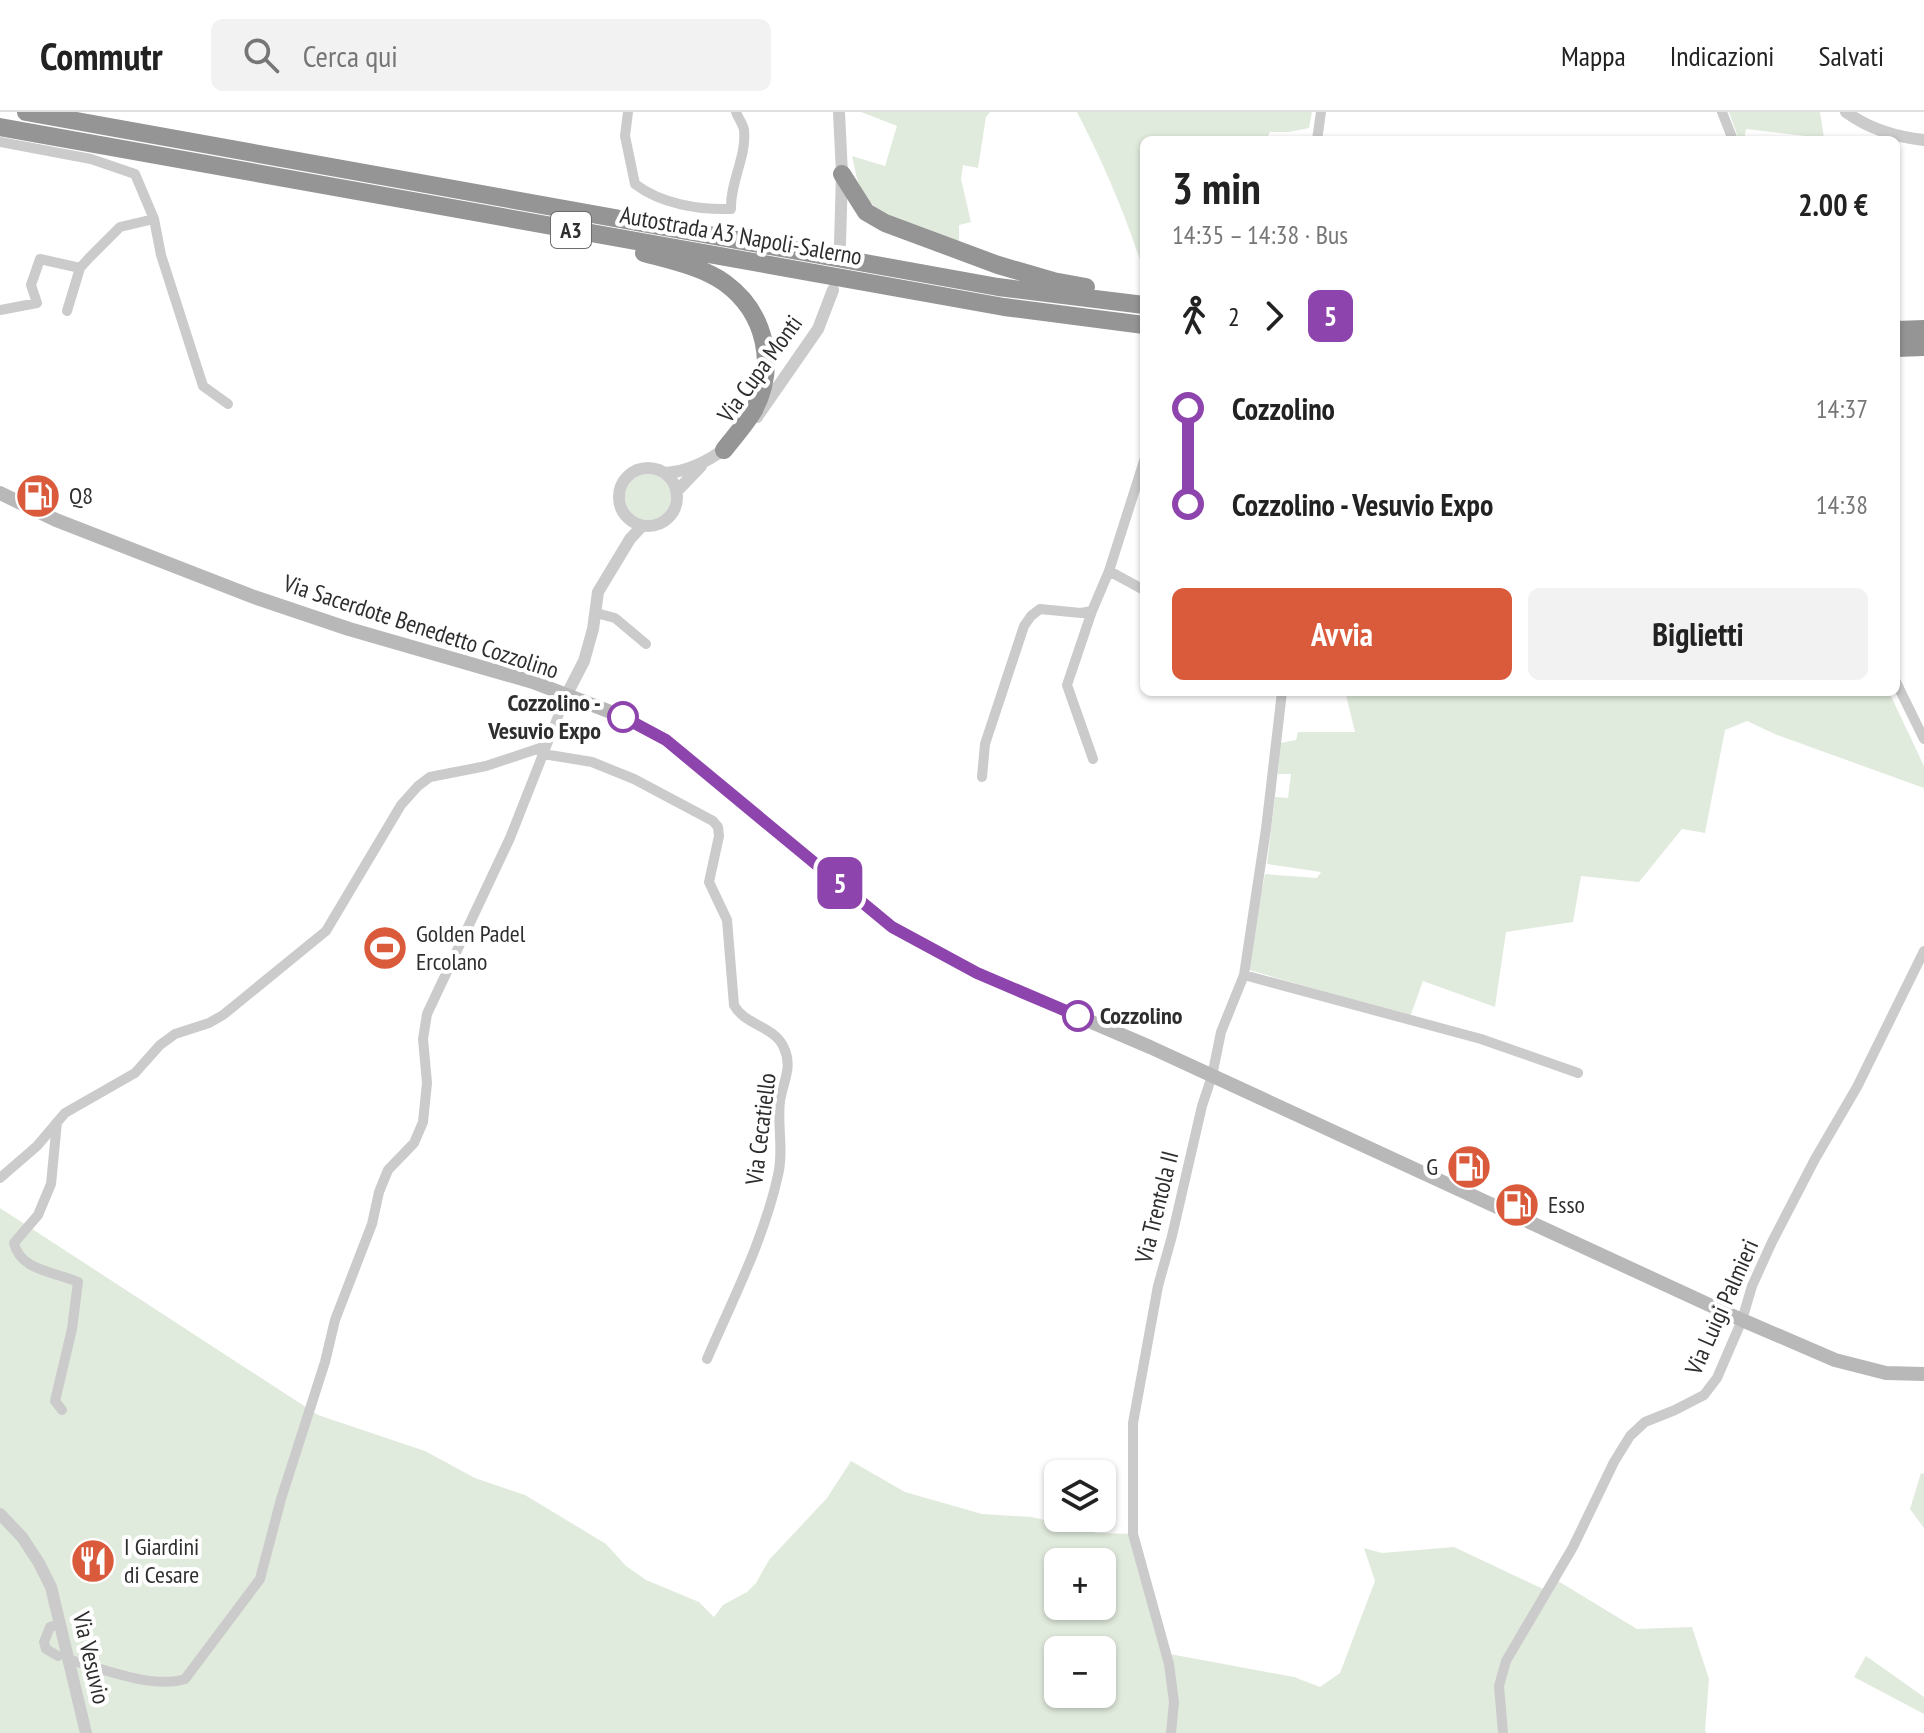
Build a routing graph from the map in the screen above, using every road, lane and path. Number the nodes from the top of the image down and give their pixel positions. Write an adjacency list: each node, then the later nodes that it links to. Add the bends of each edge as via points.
1 (26, 112): 22 (highway, Autostrada A3 Napoli-Salerno / A3, via 998,287)
2 (628, 112): 3 (street, via 625,136 635,184 674,202 719,209 731,209 743,144 744,128)
3 (736, 112)
4 (839, 112): 15 (street)
5 (1321, 112): 9 (street)
6 (1722, 112): 10 (street)
7 (1846, 112): 11 (street)
8 (0, 127): 17 (highway, Autostrada A3 Napoli-Salerno / A3)
9 (1318, 136)
10 (1731, 136)
11 (1896, 136)
12 (1900, 137): 13 (street)
13 (1924, 140)
14 (0, 142): 16 (street, via 91,159 135,174)
15 (842, 174): 18 (street); 21 (highway, via 866,212 885,223 1053,281)
16 (154, 219): 19 (street, via 120,227); 30 (street, via 203,386)
17 (517, 221): 25 (highway, Autostrada A3 Napoli-Salerno / A3, via 1004,307); 31 (highway, via 696,269 725,283 744,301 758,322 767,366 753,413)
18 (840, 244)
19 (80, 268): 23 (street, via 40,259 31,285 37,303); 24 (street)
20 (833, 290): 31 (street, Via Cupa Monti, via 818,329 781,384 744,434)
21 (1140, 295)
22 (1140, 305)
23 (0, 310)
24 (67, 311)
25 (1140, 324)
26 (1924, 329): 27 (highway)
27 (1900, 330)
28 (1924, 347): 29 (highway)
29 (1900, 348)
30 (228, 404)
31 (724, 450): 32 (street, Via Cupa Monti)
32 (706, 461): 33 (street, Via Cupa Monti); 35 (street, Via Cupa Monti)
33 (664, 473): 35 (street); 37 (street, via 644,469 625,479 619,500)
34 (1140, 474): 40 (street)
35 (676, 492): 38 (street, via 672,514 664,522)
36 (0, 493): 46 (main road, Via Sacerdote Benedetto Cozzolino, via 254,597)
37 (628, 518): 38 (street); 39 (street)
38 (642, 526): 39 (street)
39 (630, 539): 43 (street, via 598,592)
40 (1109, 571): 41 (street); 42 (street)
41 (1140, 588)
42 (1092, 611): 50 (street, via 1067,685); 51 (street, via 1040,609 1024,626 985,744)
43 (596, 613): 44 (street, via 615,618); 46 (street, via 584,661)
44 (646, 644)
45 (1900, 690): 48 (street)
46 (566, 696): 49 (street); 55 (main road, Via Sacerdote Benedetto Cozzolino, via 666,740 892,927 977,973)
47 (1282, 696): 53 (street, Via Trentola II)
48 (1924, 739)
49 (545, 750): 56 (street, via 430,777 418,786 401,805 326,931 223,1015 175,1034 135,1073 84,1100); 59 (street, Via Cecatiello, via 634,779 718,827 709,882 727,920 734,1005 773,1034 790,1062 780,1103 780,1171 767,1218); 65 (street, via 427,1014 423,1122 414,1143 388,1170 379,1192 335,1320 260,1579 185,1679 171,1684)
50 (1093, 759)
51 (982, 777)
52 (1924, 951): 58 (street, Via Luigi Palmieri, via 1851,1099 1779,1227)
53 (1244, 975): 54 (street, via 1481,1039); 55 (street, Via Trentola II, via 1221,1032)
54 (1578, 1073)
55 (1212, 1076): 58 (main road, Via Sacerdote Benedetto Cozzolino); 67 (street, Via Trentola II, via 1158,1286 1133,1423 1133,1534 1169,1664)
56 (57, 1122): 57 (street); 61 (street, via 51,1184 38,1215 14,1243 26,1262 78,1282 55,1401)
57 (0, 1178)
58 (1742, 1320): 60 (main road, Via Sacerdote Benedetto Cozzolino, via 1835,1360 1886,1373); 68 (street, Via Luigi Palmieri, via 1711,1387 1637,1427 1619,1452 1573,1547 1506,1661 1499,1686)
59 (707, 1359)
60 (1924, 1374)
61 (62, 1410)
62 (0, 1514): 63 (street, Via Vesuvio, via 39,1563)
63 (60, 1624): 64 (street, via 50,1627 44,1642); 66 (street, Via Vesuvio)
64 (58, 1656)
65 (74, 1661)
66 (86, 1733)
67 (1171, 1733)
68 (1503, 1733)

